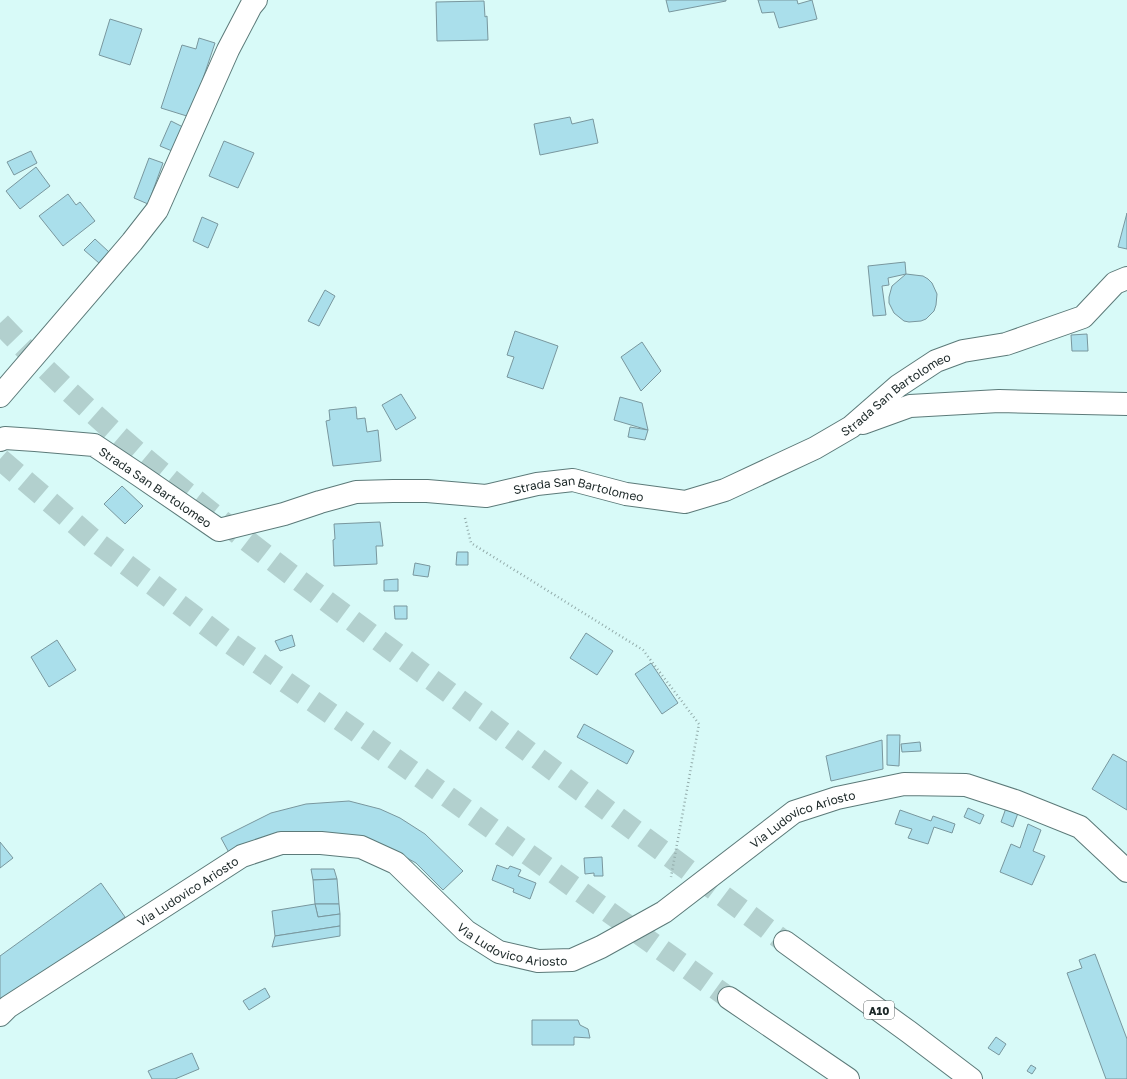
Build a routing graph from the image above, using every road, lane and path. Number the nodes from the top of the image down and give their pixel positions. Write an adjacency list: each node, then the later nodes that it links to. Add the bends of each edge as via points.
1 (256, 0): 3 (main road, via 228,50 157,210)
2 (1127, 278): 5 (main road, Strada San Bartolomeo, via 1115,283 1083,316 1006,344 964,351 936,361 898,386)
3 (0, 396)
4 (1127, 404): 5 (main road, via 999,401 910,406)
5 (851, 427): 7 (main road, Strada San Bartolomeo, via 815,448 725,490 685,502 626,494 573,480 537,484 486,496)
6 (0, 440): 7 (main road, Strada San Bartolomeo, via 5,438 94,445 219,530 356,492)
7 (459, 494): 9 (path, via 471,543 643,650 699,724)
8 (1127, 871): 9 (main road, Via Ludovico Ariosto, via 1080,828 1015,800 966,785 904,784 837,798 794,812)
9 (664, 912): 12 (main road, Via Ludovico Ariosto, via 572,960 538,961 499,952 466,931 396,863 361,847 281,843 242,856 8,1007)
10 (785, 942): 14 (main road, A10)
11 (729, 998): 13 (main road)
12 (0, 1015)
13 (848, 1079)
14 (971, 1079)

